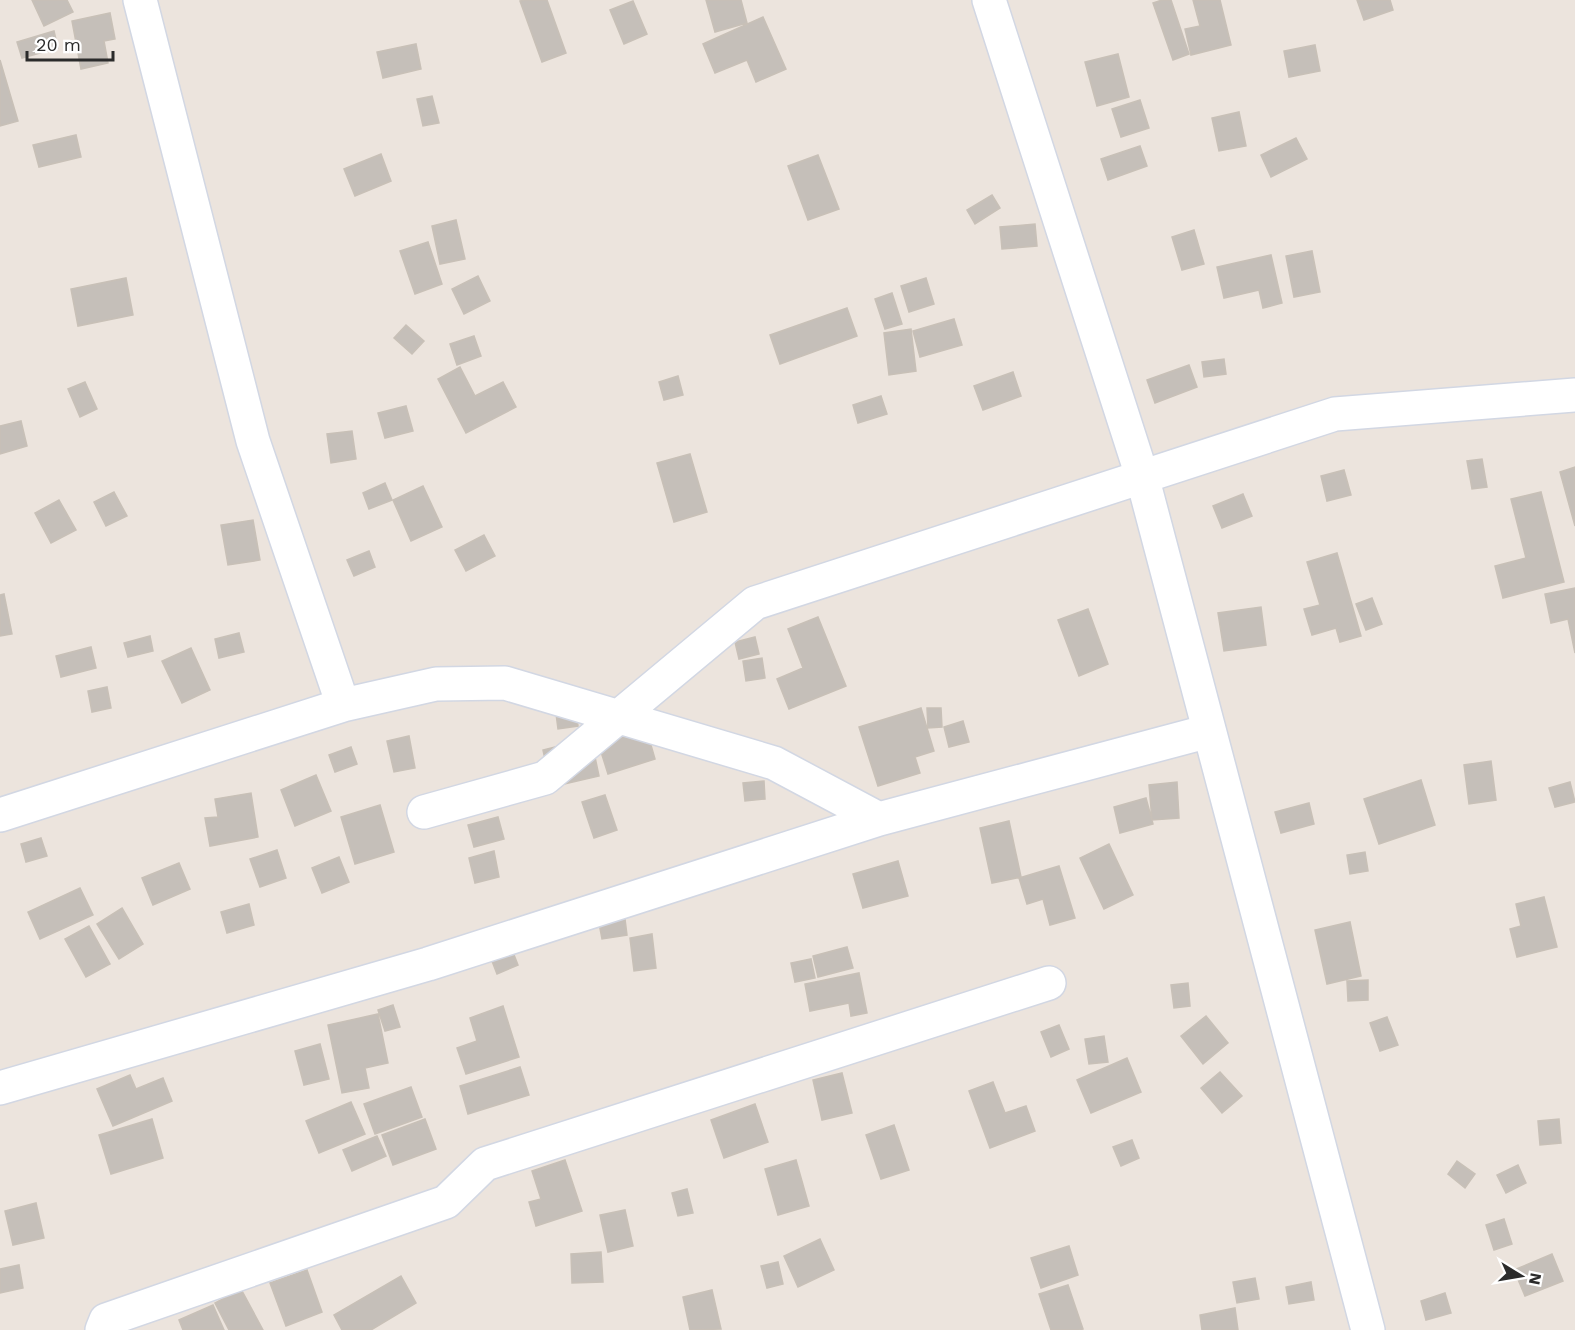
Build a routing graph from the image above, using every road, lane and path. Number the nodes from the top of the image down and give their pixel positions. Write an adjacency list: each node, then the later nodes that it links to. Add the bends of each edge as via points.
1 (140, 0): 5 (street, via 253,441)
2 (989, 0): 4 (street)
3 (1575, 395): 4 (street, via 1335,414)
4 (1142, 476): 6 (street, via 755,603); 7 (street)
5 (343, 705): 6 (street, via 436,684 505,683); 9 (street)
6 (618, 717): 8 (street, via 544,778); 10 (street, via 774,763)
7 (1209, 731): 10 (street); 14 (street)
8 (424, 812)
9 (0, 815)
10 (879, 819): 12 (street, via 428,964)
11 (1049, 983): 13 (street, via 485,1164 446,1202 106,1320)
12 (0, 1088)
13 (102, 1330)
14 (1368, 1330)

